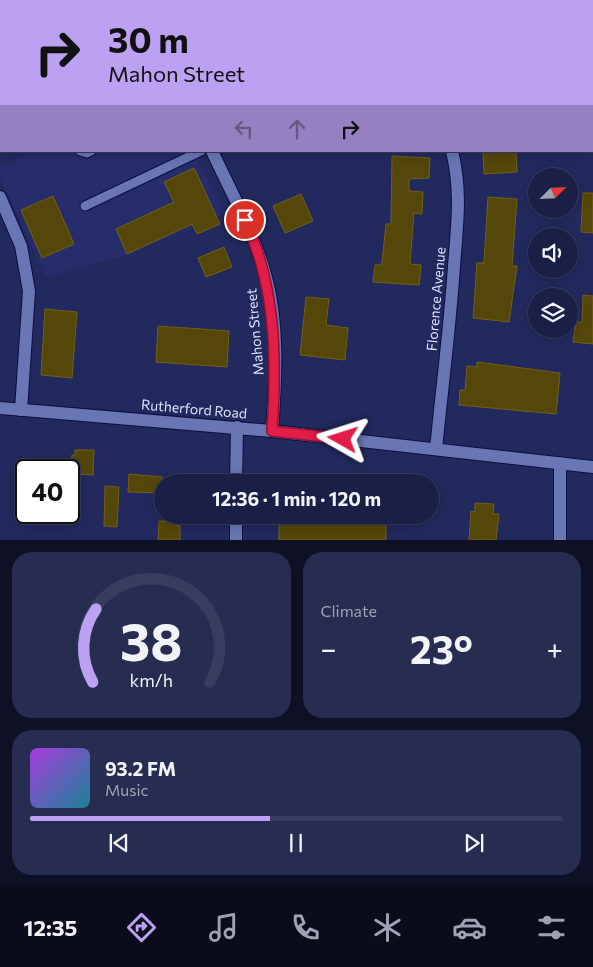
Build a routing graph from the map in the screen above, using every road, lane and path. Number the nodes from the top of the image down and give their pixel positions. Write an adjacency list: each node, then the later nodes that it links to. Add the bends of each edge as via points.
1 (199, 152): 5 (lane)
2 (212, 152): 9 (street, Mahon Street, via 253,237 266,276 272,319 275,391)
3 (452, 152): 10 (street, Florence Avenue, via 458,179 458,204)
4 (0, 197): 7 (street, via 22,246 28,282)
5 (85, 206)
6 (0, 408): 7 (street, Rutherford Road)
7 (21, 410): 8 (street, Rutherford Road)
8 (236, 428): 9 (street, Rutherford Road); 13 (street)
9 (272, 431): 10 (street, Rutherford Road)
10 (436, 449): 11 (street, Rutherford Road)
11 (560, 463): 12 (street, Rutherford Road); 16 (street)
12 (593, 467)
13 (236, 474)
14 (236, 524): 15 (street)
15 (236, 540)
16 (560, 540)

